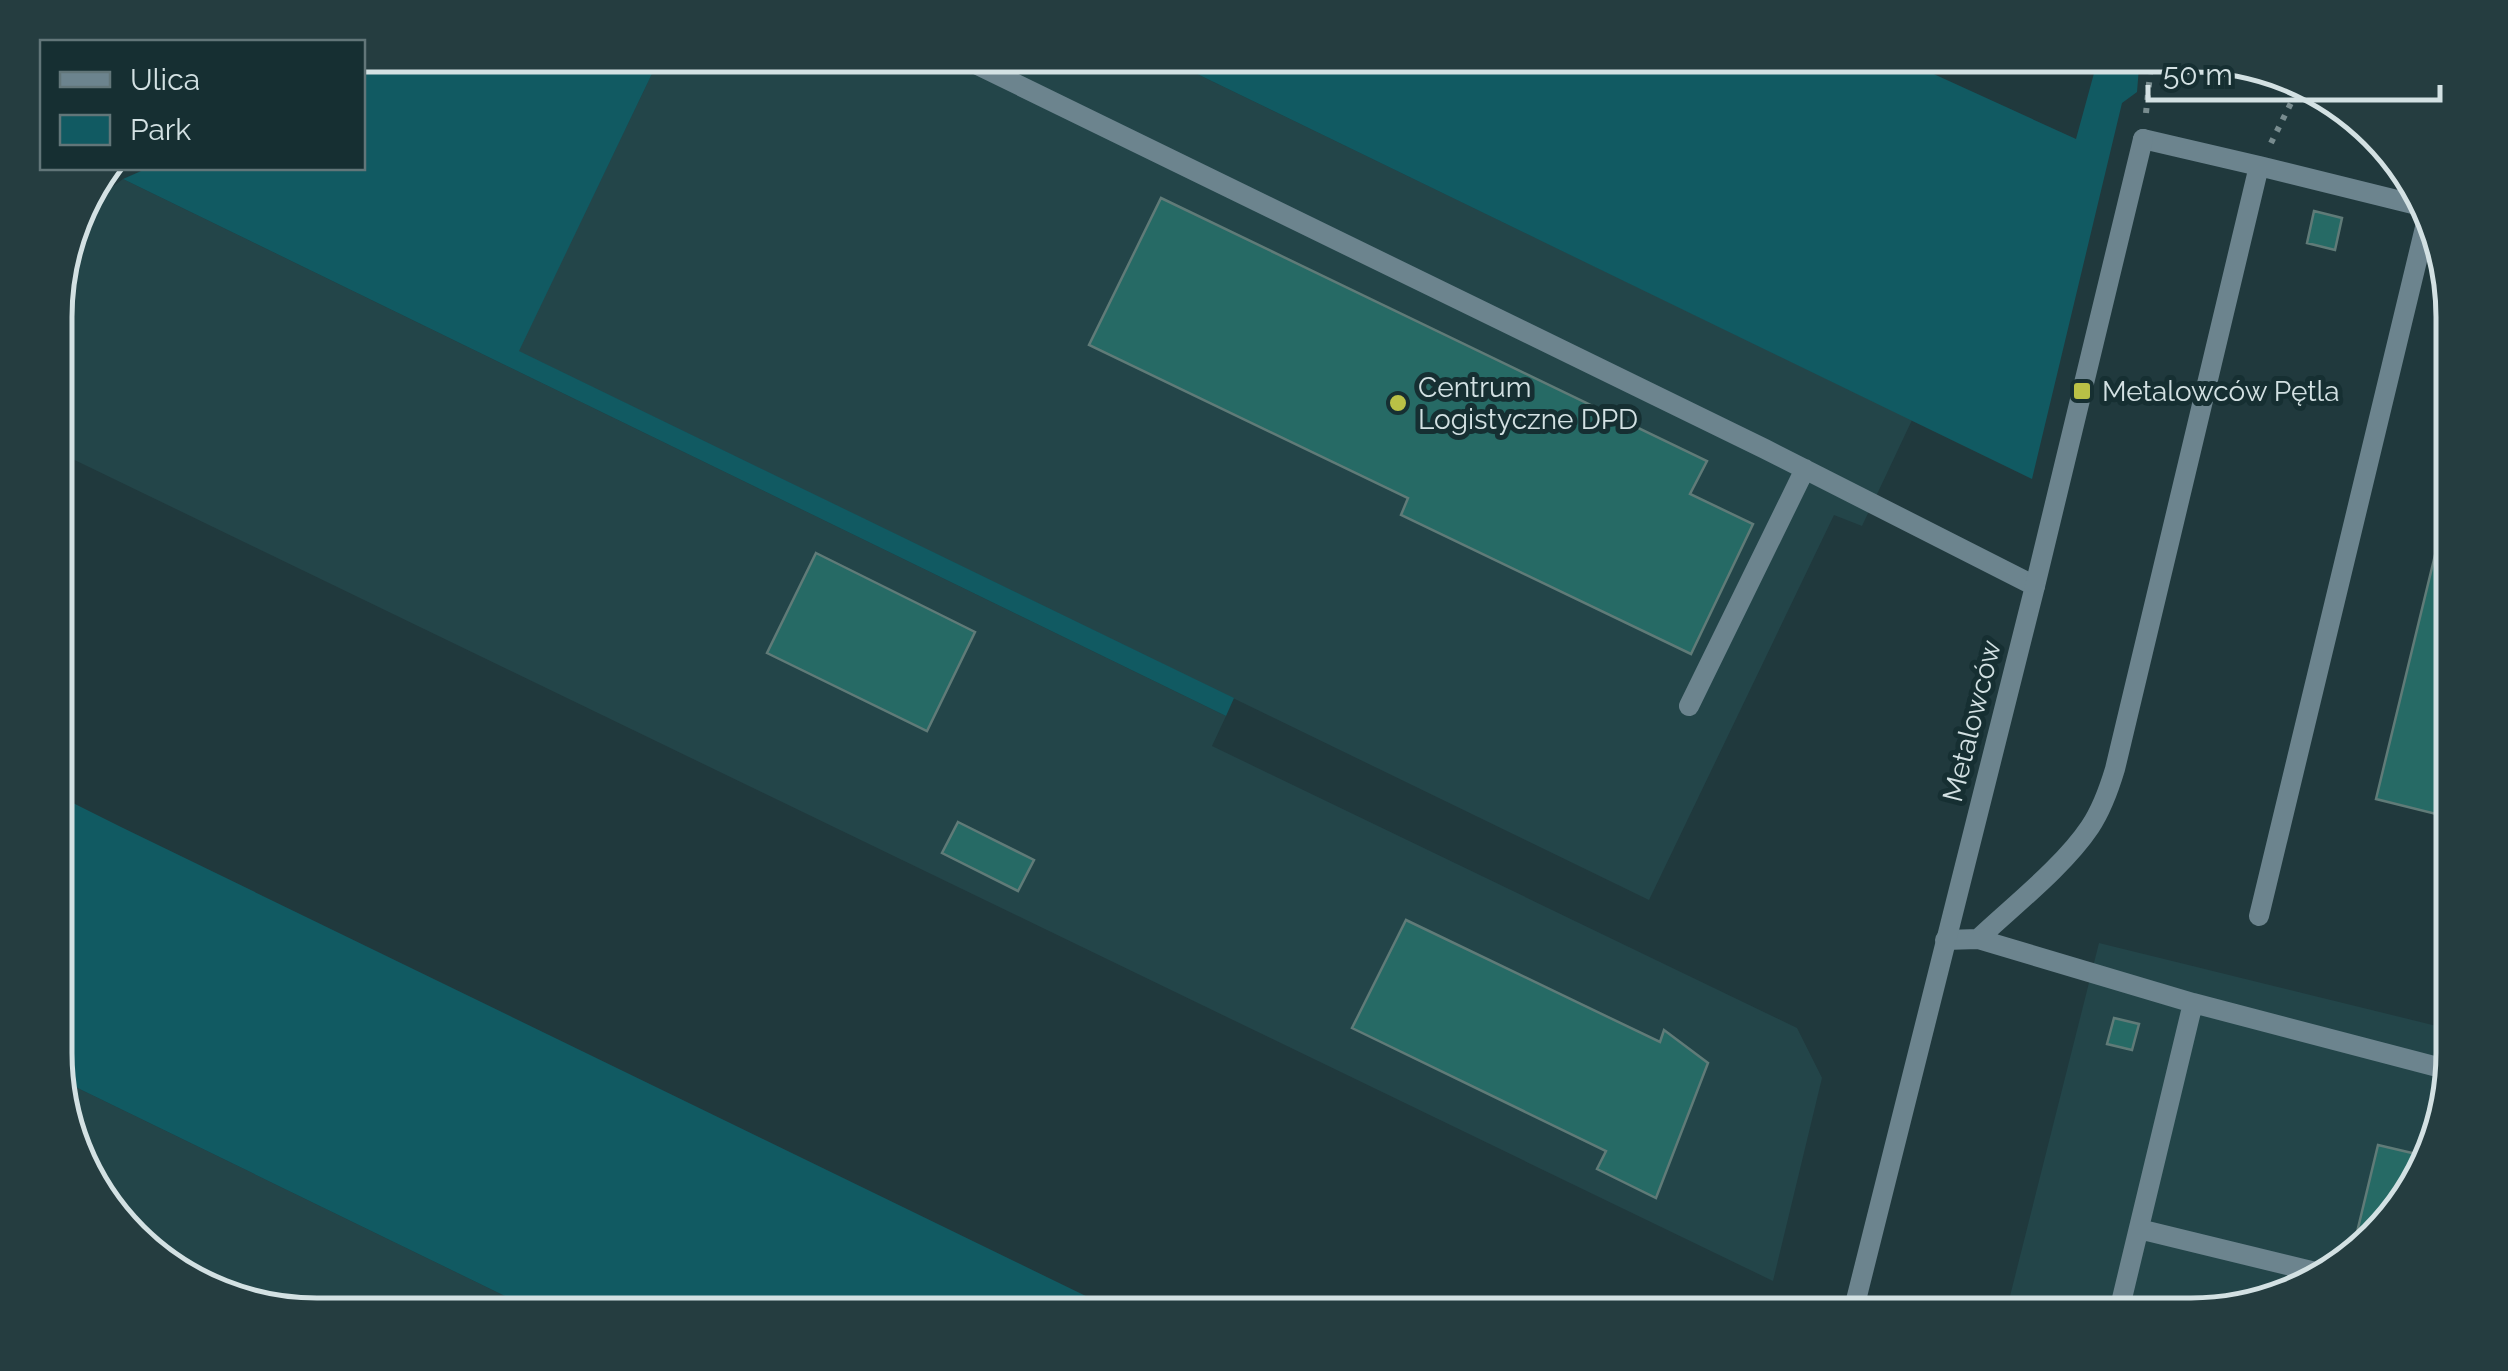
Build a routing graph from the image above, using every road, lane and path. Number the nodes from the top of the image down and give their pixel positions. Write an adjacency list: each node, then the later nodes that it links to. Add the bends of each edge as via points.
1 (994, 73): 8 (street)
2 (2150, 73): 4 (path)
3 (2294, 96): 5 (path)
4 (2143, 139): 5 (street); 9 (street, Metalowców)
5 (2259, 166): 6 (street); 13 (street, via 2105,800 2070,852)
6 (2406, 202)
7 (2422, 238): 11 (street)
8 (1805, 469): 9 (street); 10 (street)
9 (2035, 586): 12 (street, Metalowców)
10 (1689, 706)
11 (2259, 916)
12 (1944, 940): 13 (street); 18 (street, Metalowców)
13 (1978, 940): 14 (street)
14 (2193, 1003): 15 (street); 16 (street)
15 (2435, 1066)
16 (2139, 1229): 17 (street); 19 (street)
17 (2305, 1269)
18 (1856, 1298)
19 (2122, 1298)

